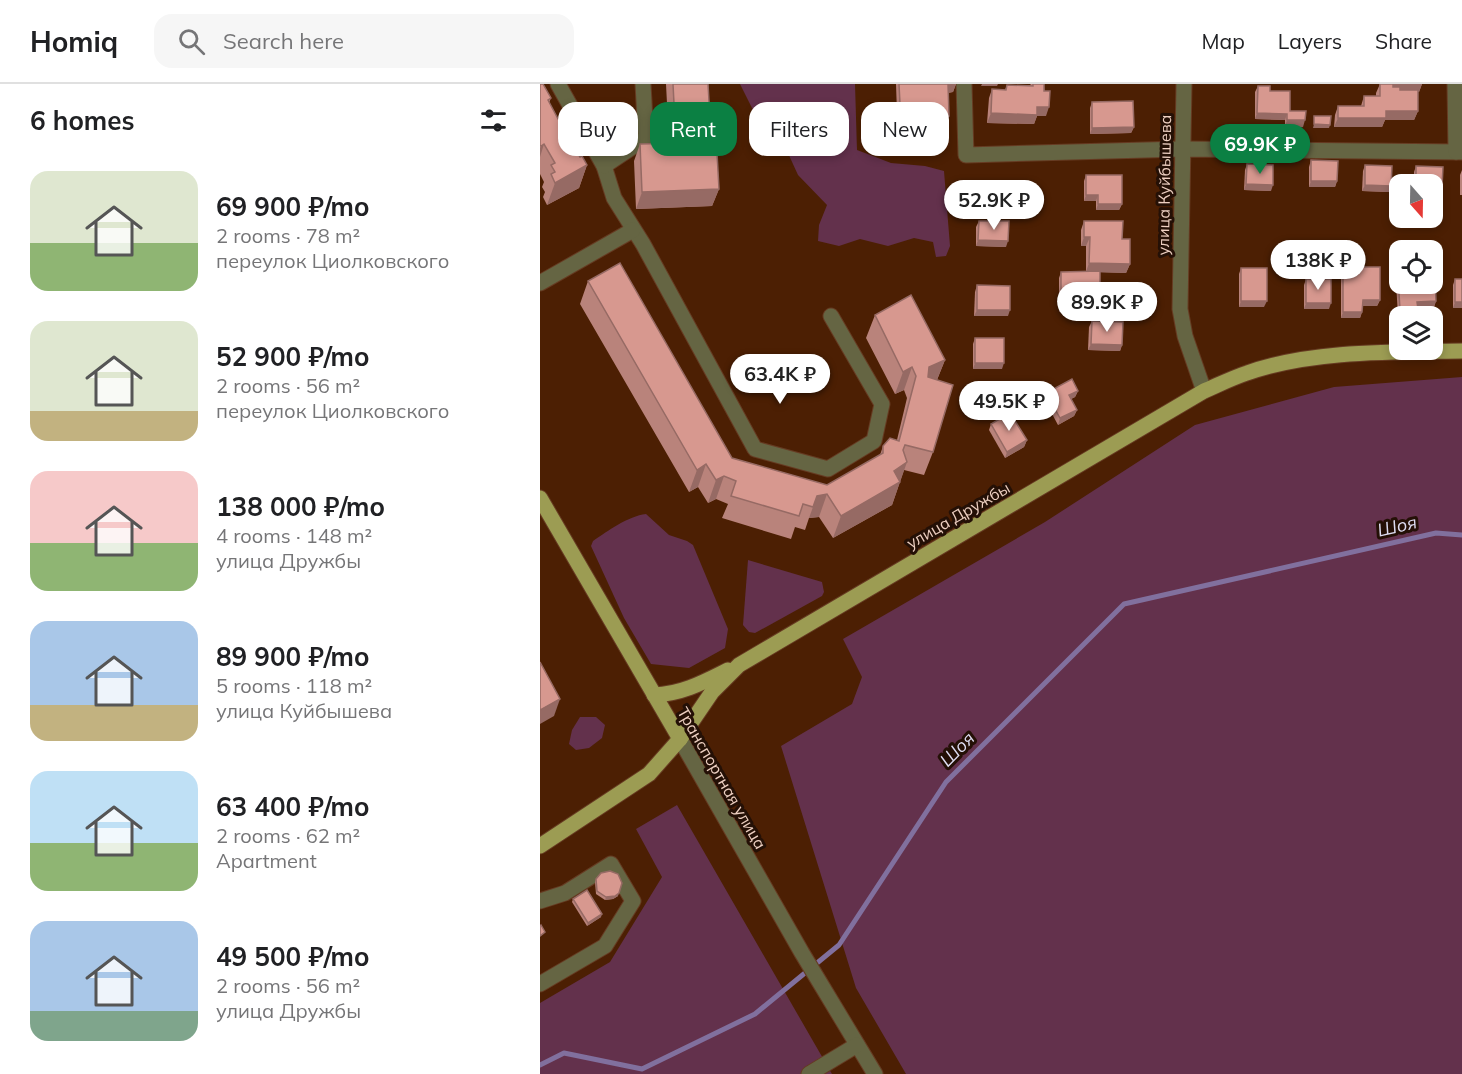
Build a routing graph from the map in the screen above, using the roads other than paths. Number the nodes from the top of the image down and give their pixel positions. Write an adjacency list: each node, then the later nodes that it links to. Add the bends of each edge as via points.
1 (558, 84): 8 (street)
2 (643, 84): 8 (street, via 646,138)
3 (964, 84): 6 (street, via 966,155)
4 (1184, 84): 6 (street, улица Куйбышева)
5 (1455, 84): 7 (street)
6 (1183, 149): 7 (street); 13 (street, улица Куйбышева, via 1180,309)
7 (1459, 152)
8 (604, 166): 9 (street, via 615,198)
9 (633, 230): 10 (street); 11 (street, via 755,449 828,469 874,441 882,404)
10 (540, 283)
11 (831, 316)
12 (1462, 351): 13 (main road, улица Дружбы, via 1365,353 1300,360 1246,373)
13 (1204, 391): 15 (main road, улица Дружбы)
14 (540, 498): 16 (main road, Транспортная улица)
15 (739, 665): 16 (main road, via 693,688); 17 (main road, улица Дружбы, via 712,692)
16 (654, 695): 17 (main road, Транспортная улица)
17 (680, 740): 18 (main road, улица Дружбы, via 649,774); 21 (street, Транспортная улица)
18 (540, 846)
19 (540, 901): 20 (street, via 565,893 612,864 633,901 604,946)
20 (540, 984)
21 (857, 1045): 22 (street); 23 (street, Транспортная улица)
22 (810, 1074)
23 (875, 1074)

